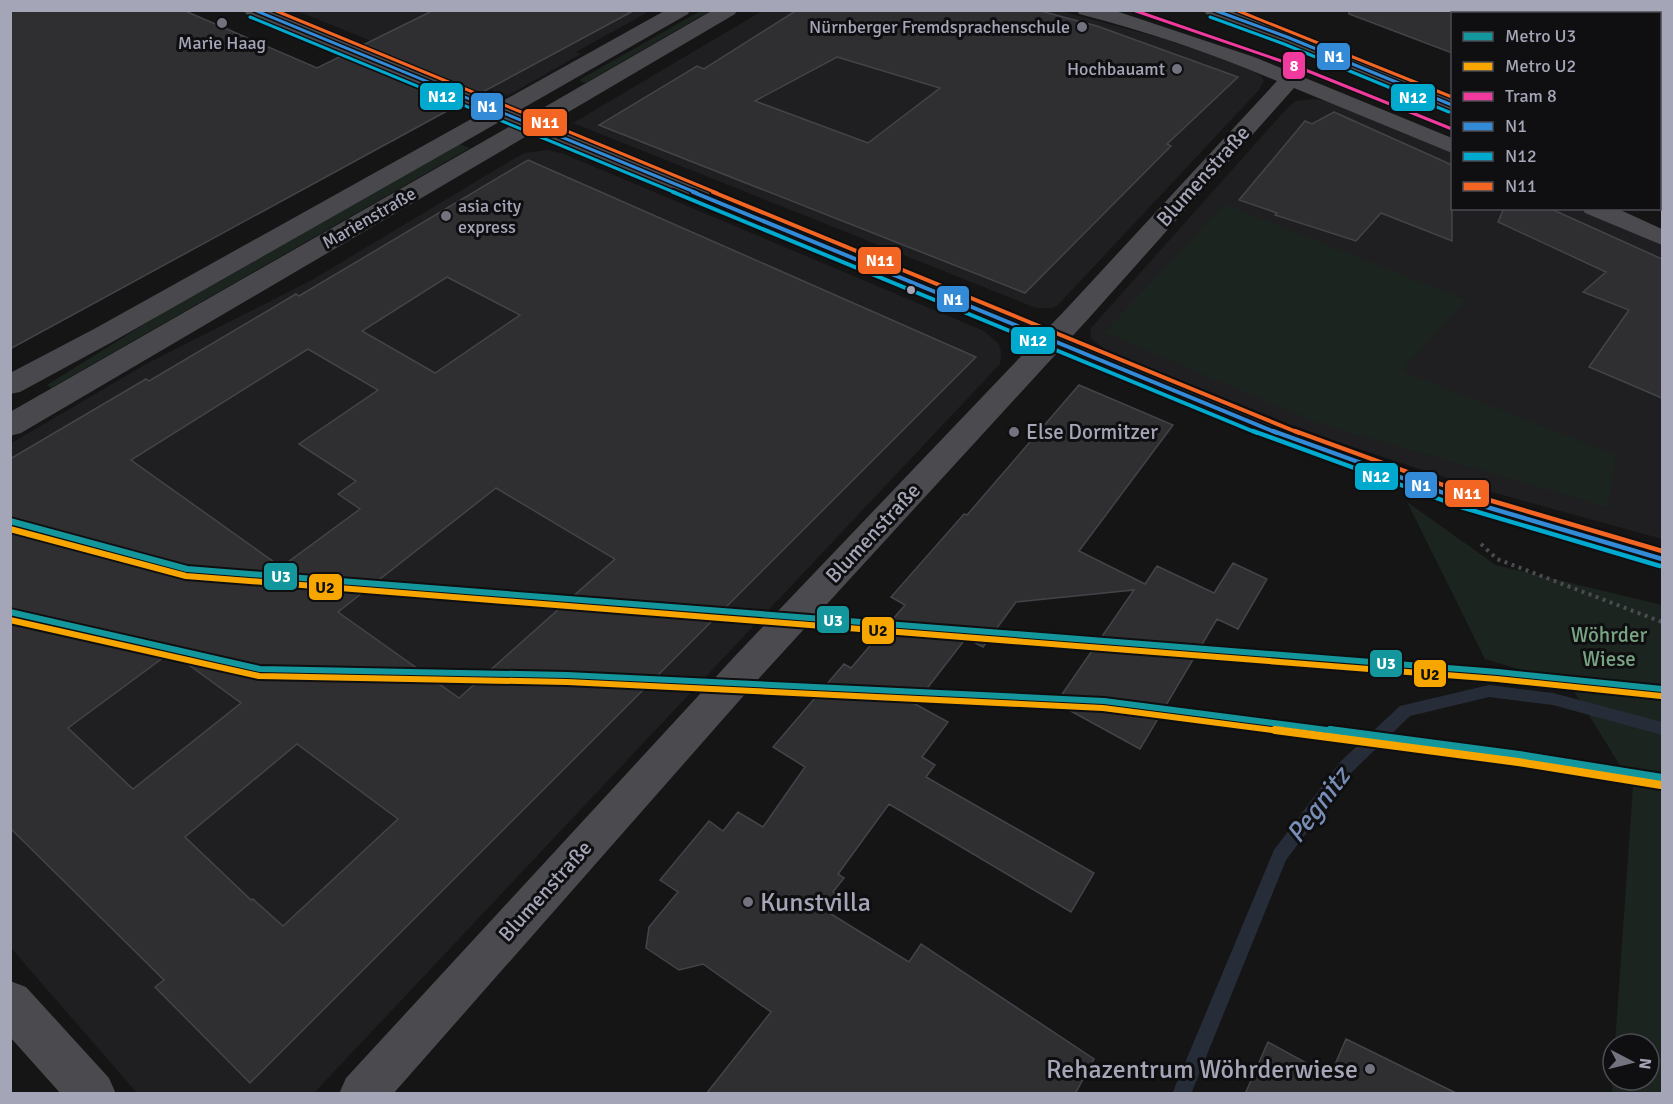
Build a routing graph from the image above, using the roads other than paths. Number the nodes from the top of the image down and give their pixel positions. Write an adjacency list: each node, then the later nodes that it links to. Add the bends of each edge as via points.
1 (254, 10): 8 (main road)
2 (681, 10): 8 (main road, Marienstraße)
3 (729, 10): 9 (main road, Marienstraße)
4 (1086, 10): 6 (street, via 1247,61)
5 (1213, 10): 7 (main road)
6 (1289, 81): 10 (street); 13 (street, Blumenstraße)
7 (1451, 105)
8 (499, 112): 9 (main road); 14 (main road, Marienstraße)
9 (532, 125): 13 (main road); 15 (main road, Marienstraße)
10 (1451, 146)
11 (1599, 210): 12 (street)
12 (1662, 238)
13 (1053, 341): 16 (main road, via 1382,472 1510,515); 19 (street, Blumenstraße, via 748,666)
14 (10, 385)
15 (10, 426)
16 (1662, 559)
17 (10, 1004): 18 (street)
18 (93, 1094)
19 (362, 1094)

